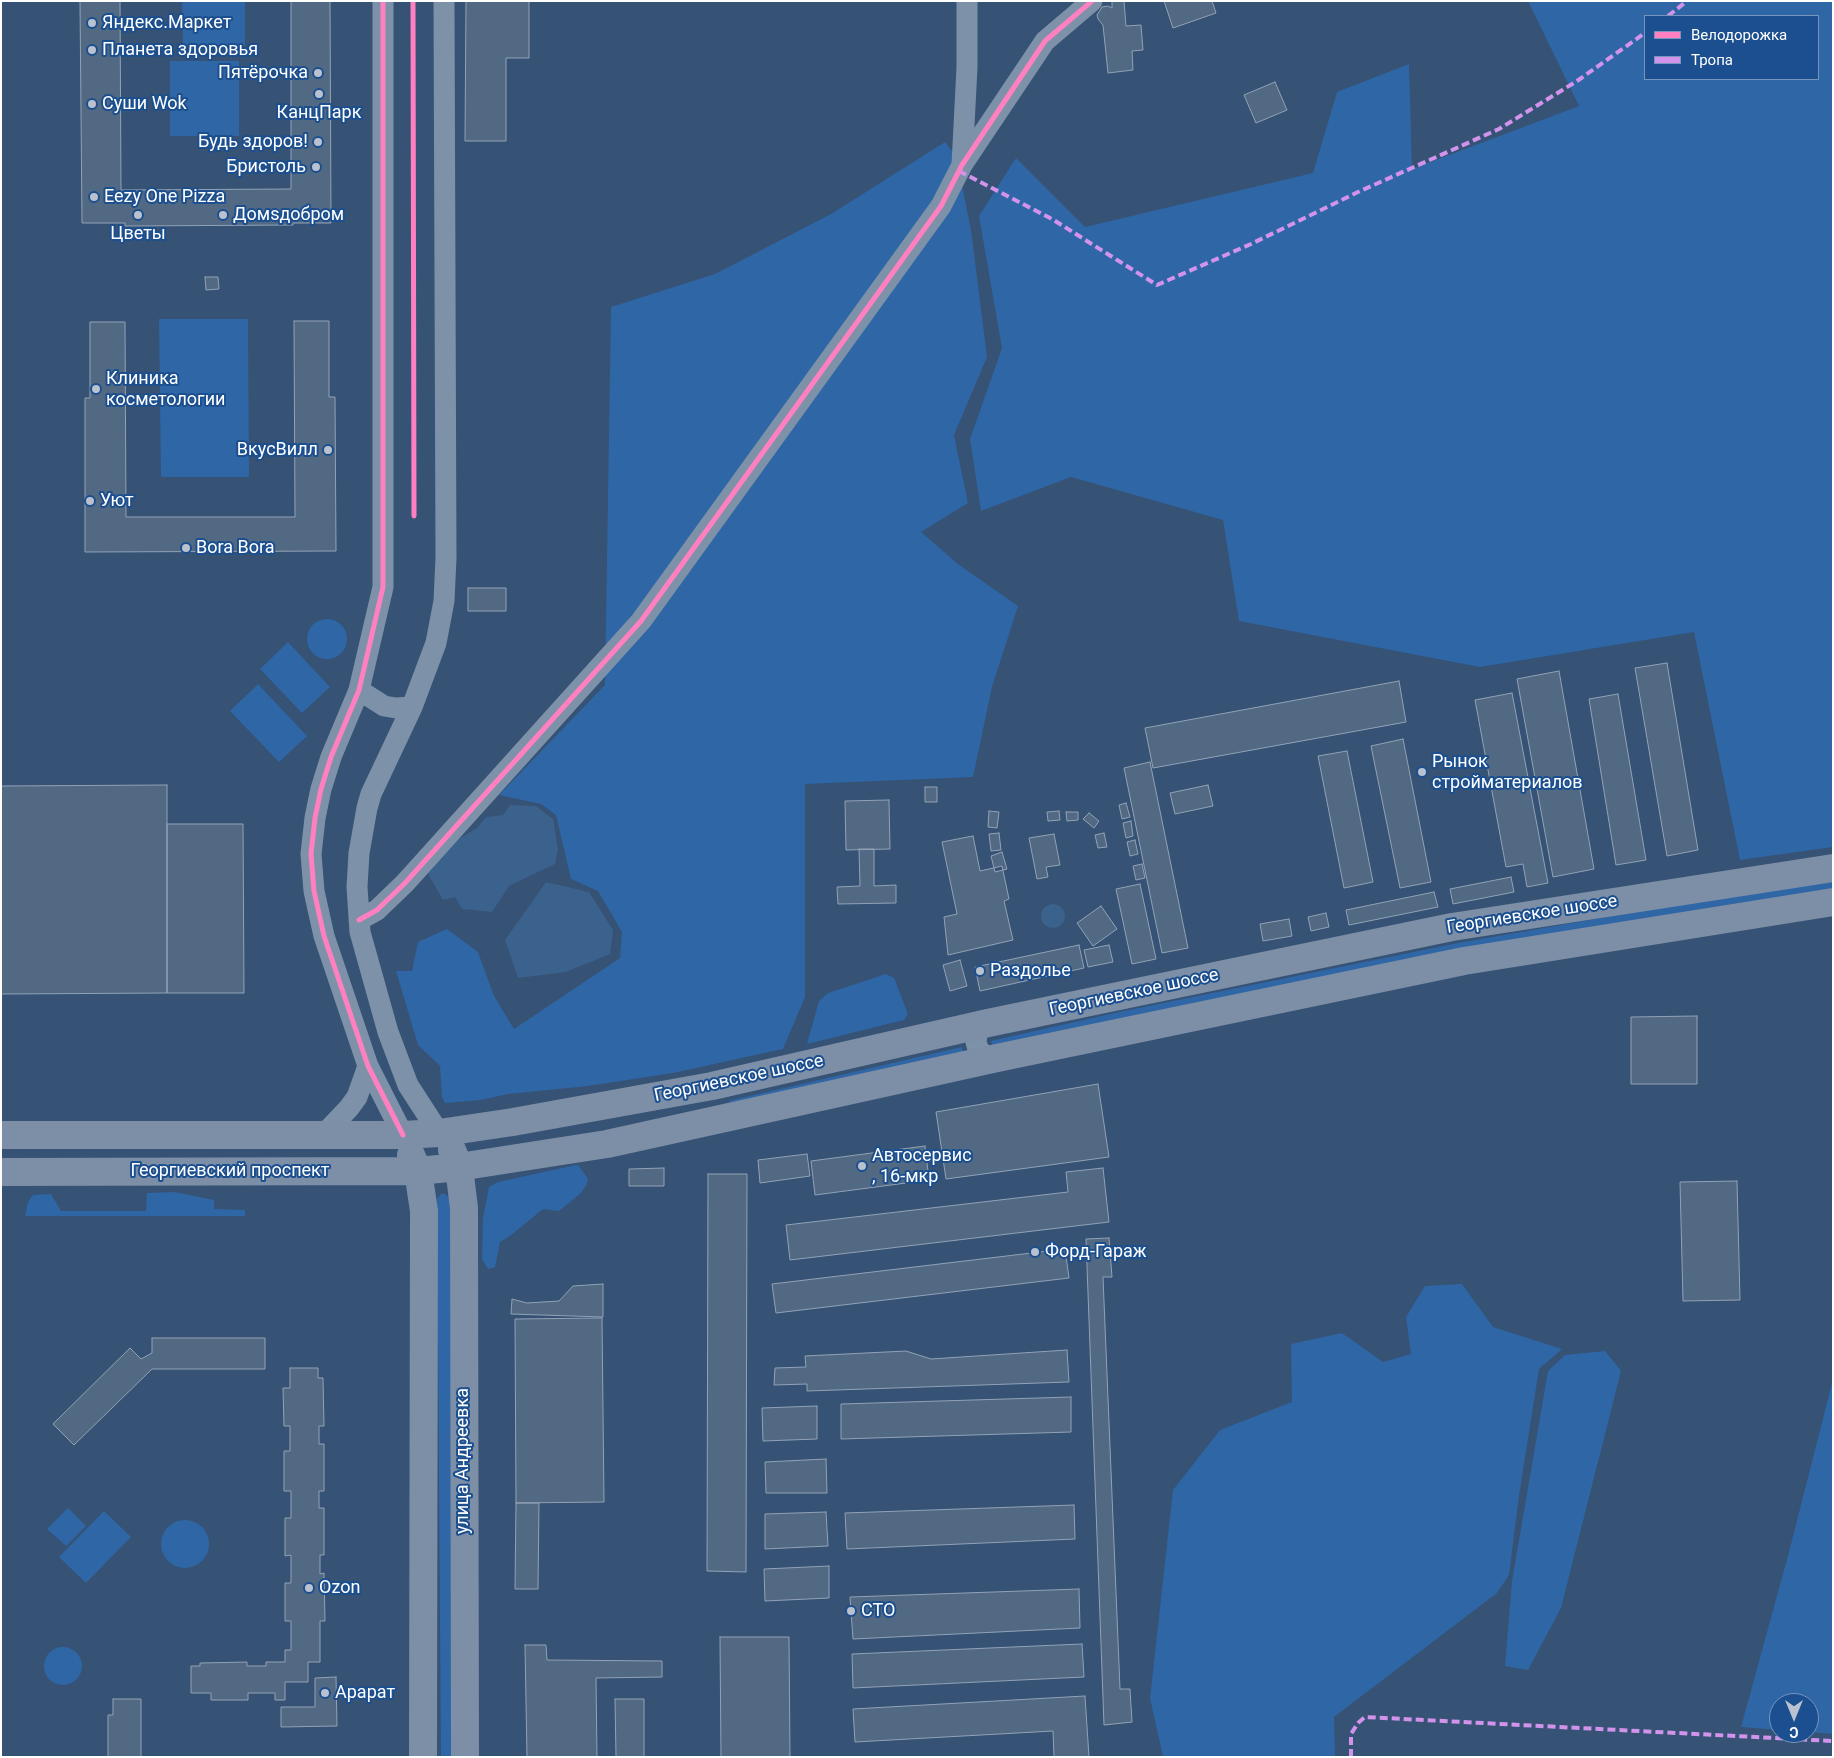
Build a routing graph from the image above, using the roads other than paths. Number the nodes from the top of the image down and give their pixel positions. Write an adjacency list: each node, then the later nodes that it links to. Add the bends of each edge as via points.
1 (383, 1): 6 (street, via 383,587)
2 (444, 1): 7 (street, via 446,558 444,600 436,643)
3 (966, 1): 5 (street)
4 (1092, 1): 5 (street, via 1044,41)
5 (962, 165): 10 (street, via 941,206 641,621 405,883 376,910)
6 (359, 690): 7 (street, via 384,706); 13 (street, via 321,789 311,854 319,919)
7 (412, 707): 10 (street, via 367,808 359,853)
8 (1833, 868): 11 (main road, Георгиевское шоссе, via 1452,927)
9 (1833, 902): 12 (main road, Георгиевское шоссе, via 1464,961)
10 (359, 920): 14 (street, via 388,1032 408,1085)
11 (988, 1023): 12 (street, via 980,1029 976,1042 983,1054); 14 (main road, Георгиевское шоссе, via 712,1086)
12 (997, 1058): 18 (main road, Георгиевское шоссе, via 607,1144)
13 (368, 1066): 16 (street); 17 (street, via 349,1108)
14 (439, 1133): 16 (main road, Георгиевский проспект); 18 (main road)
15 (1, 1135): 17 (main road, Георгиевский проспект)
16 (402, 1135): 17 (main road, Георгиевский проспект); 19 (main road)
17 (320, 1136)
18 (459, 1166): 19 (main road, Георгиевский проспект); 22 (main road, улица Андреевка, via 464,1208)
19 (418, 1171): 20 (main road, Георгиевский проспект); 21 (main road, via 424,1210)
20 (1, 1172)
21 (423, 1757)
22 (464, 1757)

